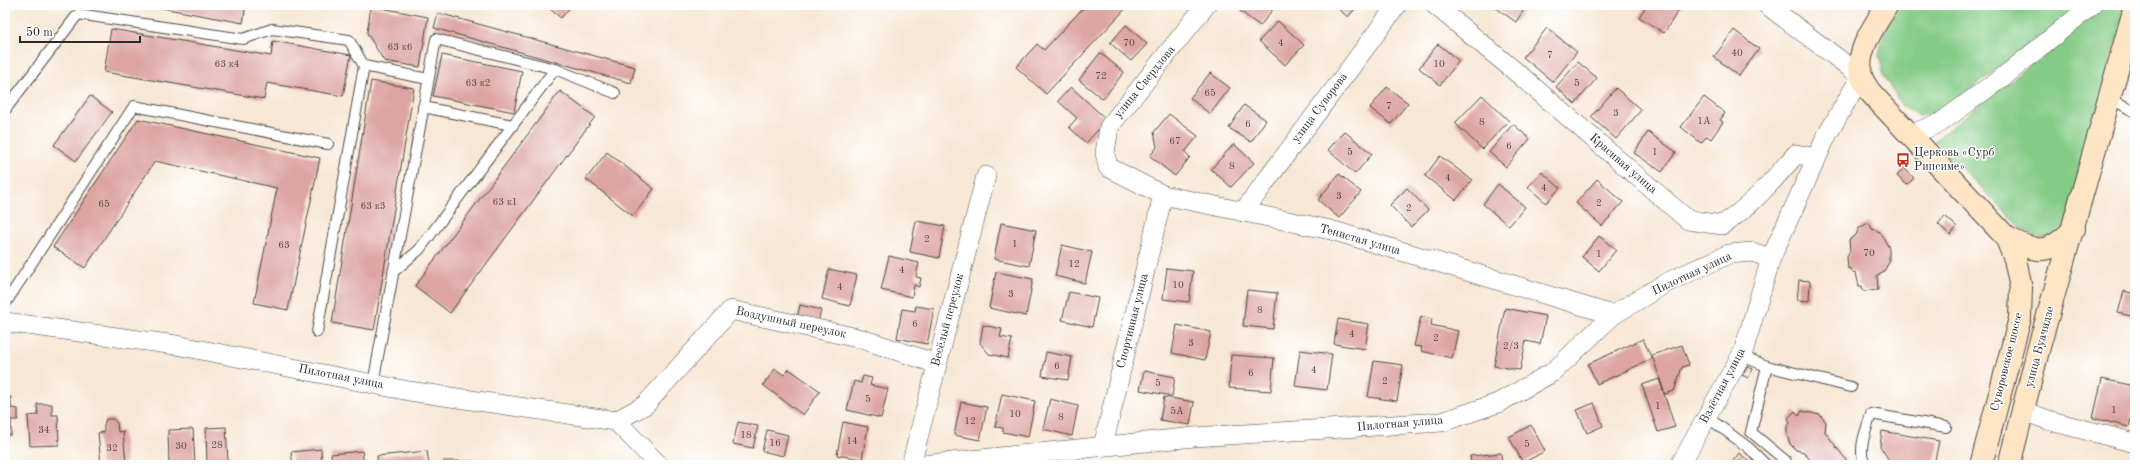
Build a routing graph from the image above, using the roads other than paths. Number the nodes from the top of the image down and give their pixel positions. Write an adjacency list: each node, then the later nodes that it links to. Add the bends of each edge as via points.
1 (1206, 5): 21 (street, улица Свердлова, via 1109,127 1105,153)
2 (1397, 5): 24 (street, улица Суворова)
3 (1435, 5): 20 (street, Красивая улица, via 1688,220 1722,225 1740,214 1756,199 1796,154)
4 (1767, 5): 10 (street)
5 (1887, 5): 10 (main road, via 1867,39 1861,58)
6 (2092, 5): 18 (street, via 2008,73 1940,123)
7 (2135, 7): 13 (main road, улица Буачидзе)
8 (364, 66): 11 (lane); 15 (lane, via 349,40 272,29 244,39 78,14); 32 (lane)
9 (555, 69): 11 (lane, via 436,39); 12 (lane); 17 (lane)
10 (1861, 76): 18 (main road, улица Буачидзе, via 1870,92); 20 (street, via 1827,135)
11 (428, 79): 14 (lane)
12 (615, 94)
13 (2110, 98): 16 (lane); 25 (main road, улица Буачидзе)
14 (423, 107): 17 (lane); 28 (lane)
15 (5, 110)
16 (2135, 112)
17 (512, 125): 28 (lane, via 419,250)
18 (1911, 134): 26 (main road, улица Буачидзе)
19 (328, 144): 29 (lane, via 134,106)
20 (1817, 158): 27 (street)
21 (1108, 167): 23 (street, Тенистая улица)
22 (986, 176): 34 (street, Весёлый переулок)
23 (1163, 195): 24 (street, Тенистая улица); 43 (street, Спортивная улица)
24 (1243, 212): 30 (street, Тенистая улица, via 1331,230)
25 (2074, 229): 26 (main road, улица Буачидзе, via 2060,243 2044,249 2028,248); 38 (main road, улица Буачидзе)
26 (2006, 237): 51 (main road, Суворовское шоссе, via 2015,259 2021,288 2020,318)
27 (1771, 258): 30 (street, Пилотная улица, via 1752,252 1729,254 1666,283); 33 (street, Взлётная улица)
28 (393, 272): 36 (lane)
29 (5, 304)
30 (1613, 315): 43 (street, Пилотная улица, via 1553,372 1498,403 1442,422 1194,437)
31 (5, 322): 36 (street, Пилотная улица, via 176,345)
32 (317, 332)
33 (1741, 356): 35 (lane); 39 (street, Взлётная улица)
34 (937, 364): 40 (street, Воздушный переулок, via 862,339 731,310 644,405); 46 (street, Весёлый переулок)
35 (1767, 366): 37 (lane); 44 (lane, via 1751,432)
36 (373, 384): 40 (street, Пилотная улица)
37 (1851, 387)
38 (2023, 411): 42 (street); 52 (main road, улица Буачидзе)
39 (1707, 417): 48 (street, Взлётная улица); 49 (lane, via 1749,448)
40 (616, 421): 45 (street)
41 (1946, 428): 50 (lane, via 1871,414 1861,452)
42 (2135, 443)
43 (1102, 446): 47 (street, Пилотная улица)
44 (1786, 461)
45 (659, 465)
46 (911, 465)
47 (922, 465)
48 (1680, 465)
49 (1766, 465)
50 (1866, 465)
51 (1981, 465)
52 (2009, 465)

